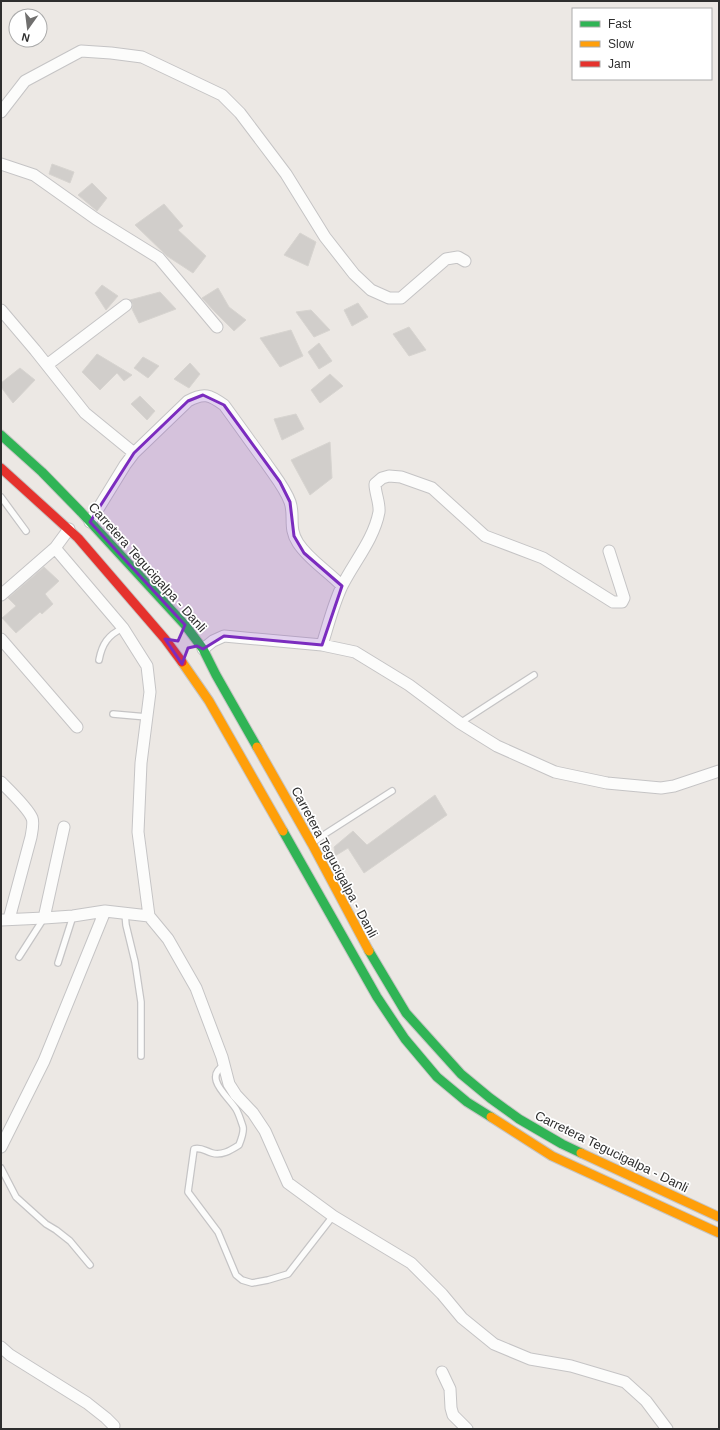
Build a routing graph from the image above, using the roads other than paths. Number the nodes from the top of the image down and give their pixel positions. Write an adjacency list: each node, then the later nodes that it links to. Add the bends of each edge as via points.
1 (1, 112): 3 (street, via 25,81 81,51 142,57 222,96 240,113 286,174 325,237 354,274 371,290 388,298 401,298 446,259 458,257)
2 (1, 164): 6 (street, via 34,175 96,219 159,258)
3 (465, 261)
4 (126, 305): 7 (street)
5 (1, 310): 7 (street)
6 (217, 327)
7 (47, 365): 10 (street, via 85,413)
8 (2, 435): 9 (highway); 11 (highway, Carretera Tegucigalpa - Danli)
9 (1, 446)
10 (134, 453): 14 (street); 19 (street, via 188,401 198,395 217,400 224,405 280,482 290,502 294,536 304,553)
11 (25, 457): 12 (highway, via 11,458); 14 (highway, Carretera Tegucigalpa - Danli)
12 (3, 472): 15 (highway)
13 (1, 497): 16 (lane)
14 (90, 522): 21 (highway, Carretera Tegucigalpa - Danli)
15 (69, 529): 17 (street); 24 (highway)
16 (26, 531)
17 (55, 548): 20 (street); 22 (street)
18 (609, 551): 19 (street, via 624,598 618,603 543,558 485,536 432,488 401,477 389,476 375,484 379,510 377,518 369,539)
19 (342, 586): 25 (street)
20 (1, 595)
21 (185, 625): 24 (highway, via 180,640 170,642); 26 (highway, Carretera Tegucigalpa - Danli)
22 (123, 628): 27 (lane, via 104,643); 31 (street, via 147,666 150,692)
23 (1, 639): 33 (street)
24 (165, 639): 28 (highway)
25 (322, 645): 26 (street, via 224,636); 32 (street, via 355,652 409,685)
26 (203, 649): 28 (highway, via 197,646 187,650); 38 (highway, Carretera Tegucigalpa - Danli)
27 (99, 660)
28 (182, 664): 53 (highway, via 209,701 377,996 405,1039 438,1077 467,1102 552,1156)
29 (534, 675): 32 (lane)
30 (113, 714): 31 (lane)
31 (147, 718): 42 (street, via 141,764 138,832)
32 (460, 723): 34 (street, via 497,746 555,772 607,783 661,788)
33 (77, 727)
34 (719, 771)
35 (1, 782): 44 (street, via 32,818 31,836)
36 (392, 791): 38 (lane)
37 (64, 827): 43 (street)
38 (312, 844): 52 (highway, Carretera Tegucigalpa - Danli, via 373,959 406,1013 461,1074 519,1119 562,1144)
39 (105, 911): 40 (street); 41 (street); 49 (street, via 44,1061)
40 (125, 913): 42 (street); 47 (lane, via 142,1002)
41 (72, 916): 43 (street); 46 (lane)
42 (149, 916): 48 (street, via 168,939 196,988)
43 (44, 918): 44 (street); 45 (lane)
44 (5, 919)
45 (19, 957)
46 (58, 963)
47 (141, 1056)
48 (224, 1066): 51 (street, via 229,1084 265,1131 288,1183); 51 (lane, via 219,1068 215,1076 217,1084 236,1109 244,1128 239,1145 227,1153 214,1154 199,1147 194,1148 188,1192 218,1232 236,1275 252,1283 288,1274)
49 (1, 1147)
50 (1, 1168): 54 (lane, via 16,1197 70,1241)
51 (332, 1216): 59 (street, via 411,1263 462,1318 494,1344 530,1359 571,1366 625,1382 646,1401)
52 (719, 1217)
53 (719, 1233)
54 (90, 1265)
55 (1, 1348): 57 (street, via 87,1403 106,1418)
56 (442, 1372): 58 (street, via 450,1389 453,1415)
57 (113, 1428)
58 (467, 1429)
59 (667, 1429)

